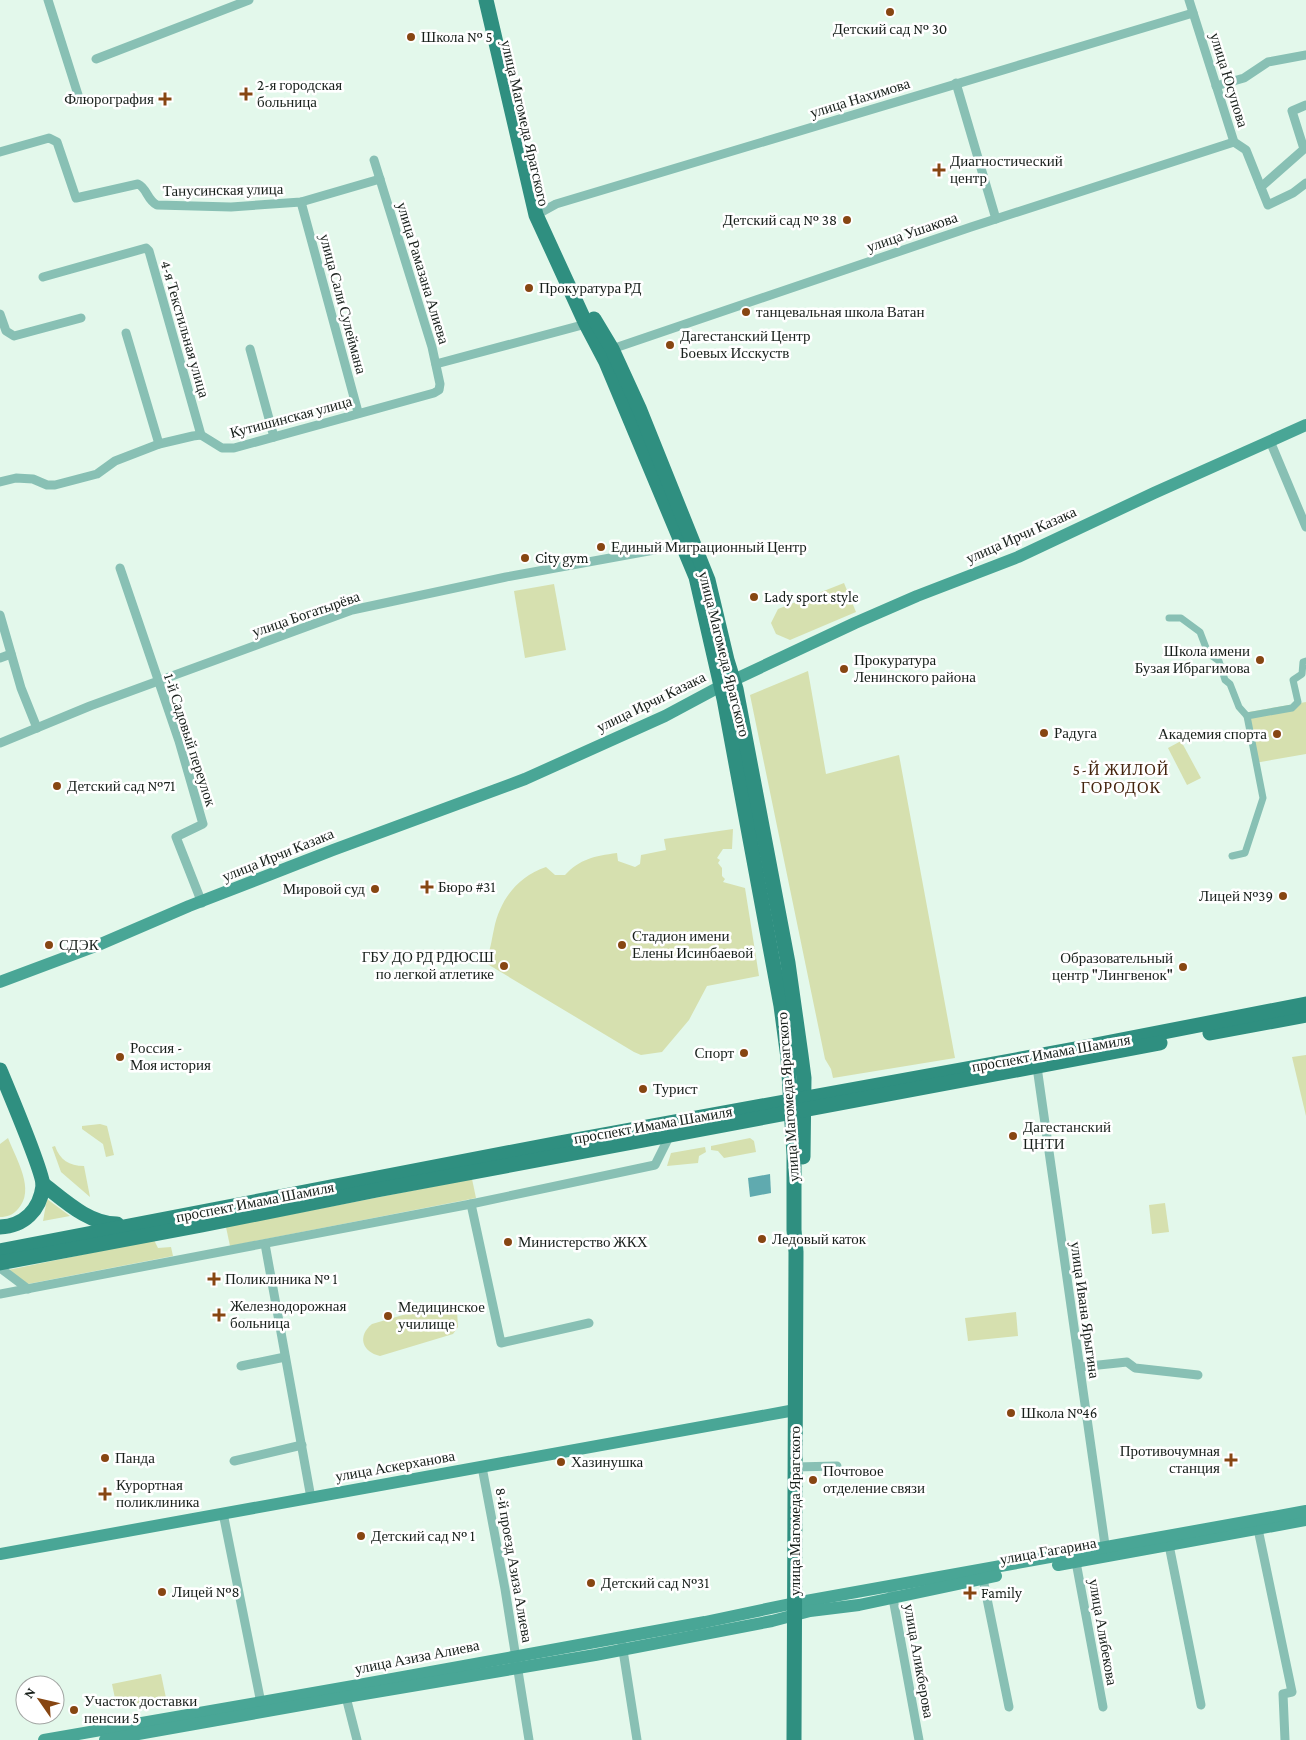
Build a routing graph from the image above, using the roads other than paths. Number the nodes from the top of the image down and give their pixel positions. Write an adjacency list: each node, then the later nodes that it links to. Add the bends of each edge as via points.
1 (48, 0): 11 (street)
2 (249, 0): 8 (street)
3 (486, 0): 20 (main road, улица Магомеда Ярагского)
4 (496, 0): 20 (main road, улица Магомеда Ярагского)
5 (1189, 0): 6 (street, улица Юсупова)
6 (1193, 13): 9 (street, улица Нахимова); 10 (street, улица Юсупова)
7 (1306, 55): 10 (street, via 1268,62 1244,78)
8 (96, 59)
9 (956, 83): 20 (street, улица Нахимова, via 556,204); 21 (street)
10 (1216, 86): 13 (street, улица Юсупова)
11 (80, 102)
12 (1306, 105): 18 (street, via 1292,111 1304,148)
13 (1234, 142): 18 (street, улица Юсупова, via 1246,150); 21 (street, улица Ушакова)
14 (0, 152): 19 (street, Танусинская улица, via 53,139 57,142 73,196 79,199 138,184 157,205 231,207)
15 (374, 160): 16 (street, улица Рамазана Алиева)
16 (380, 179): 19 (street, Танусинская улица); 29 (street, улица Рамазана Алиева)
17 (1306, 183): 18 (street, улица Юсупова, via 1268,205)
18 (1261, 187)
19 (301, 202): 31 (street, улица Сали Сулеймана)
20 (540, 213): 25 (main road, улица Магомеда Ярагского)
21 (996, 219): 28 (street, улица Ушакова)
22 (42, 277): 33 (street, 4-я Текстильная улица, via 146,248)
23 (0, 314): 24 (street, via 6,330 14,336)
24 (81, 318)
25 (590, 321): 28 (main road, улица Магомеда Ярагского); 29 (street)
26 (126, 333): 36 (street)
27 (250, 349): 34 (street)
28 (607, 351): 39 (main road, улица Магомеда Ярагского)
29 (436, 364): 30 (street, улица Рамазана Алиева, via 440,384)
30 (434, 393): 31 (street, Кутишинская улица)
31 (358, 412): 34 (street, Кутишинская улица)
32 (1306, 425): 35 (main road, улица Ирчи Казака)
33 (202, 436): 34 (street, Кутишинская улица, via 222,448); 36 (street)
34 (274, 437)
35 (1270, 441): 38 (street); 47 (main road, улица Ирчи Казака, via 1018,557 919,595)
36 (159, 444): 37 (street, via 115,461 97,474 55,486 33,479 16,478)
37 (0, 482)
38 (1306, 527)
39 (688, 544): 46 (street, улица Богатырёва, via 506,577 352,610); 47 (main road, улица Магомеда Ярагского, via 708,580)
40 (120, 568): 46 (street, 1-й Садовый переулок)
41 (0, 616): 43 (street)
42 (1169, 618): 48 (street, via 1181,618 1200,632 1208,653 1219,661 1225,680)
43 (11, 654): 44 (street); 49 (street)
44 (0, 658)
45 (1306, 661): 48 (street, via 1302,674 1293,680 1298,702 1292,708)
46 (157, 682): 49 (street, улица Богатырёва); 52 (street, 1-й Садовый переулок, via 203,824 176,837)
47 (727, 683): 52 (main road, улица Ирчи Казака, via 665,716 526,779); 60 (main road, улица Магомеда Ярагского, via 788,963 801,1055)
48 (1247, 716): 51 (street, via 1263,798 1245,853)
49 (37, 728): 50 (street, улица Богатырёва)
50 (0, 743)
51 (1232, 856)
52 (202, 903): 53 (main road, улица Ирчи Казака)
53 (0, 982)
54 (1306, 1004): 55 (main road, проспект Имама Шамиля)
55 (1273, 1015): 56 (main road, проспект Имама Шамиля); 57 (main road, проспект Имама Шамиля); 60 (main road, проспект Имама Шамиля, via 1076,1049)
56 (1306, 1015)
57 (1037, 1067): 60 (main road, проспект Имама Шамиля); 76 (street, улица Ивана Ярыгина)
58 (0, 1070): 62 (main road)
59 (0, 1094): 64 (main road, via 34,1190 26,1212 15,1220)
60 (797, 1105): 61 (main road, проспект Имама Шамиля); 65 (main road, проспект Имама Шамиля); 78 (main road, улица Магомеда Ярагского)
61 (670, 1135): 63 (street, via 655,1165); 69 (main road, проспект Имама Шамиля)
62 (43, 1184): 65 (main road, via 81,1212 104,1224); 66 (main road, via 37,1206 29,1217 14,1225)
63 (471, 1204): 67 (street); 73 (street, via 501,1342)
64 (0, 1223)
65 (139, 1224): 68 (main road, проспект Имама Шамиля)
66 (0, 1227)
67 (264, 1244): 71 (street); 74 (street)
68 (0, 1251)
69 (0, 1263)
70 (0, 1268): 71 (street)
71 (30, 1288): 72 (street)
72 (0, 1294)
73 (589, 1323)
74 (285, 1357): 75 (street); 79 (street)
75 (241, 1366)
76 (1080, 1367): 77 (street, via 1127,1362 1135,1368); 90 (street, улица Ивана Ярыгина)
77 (1198, 1375)
78 (795, 1410): 81 (main road, улица Аскерханова); 83 (main road, улица Магомеда Ярагского)
79 (302, 1445): 80 (street); 84 (street)
80 (234, 1461)
81 (482, 1466): 84 (main road, улица Аскерханова); 98 (street, 8-й проезд Азиза Алиева)
82 (837, 1466): 83 (street)
83 (795, 1467): 95 (main road, улица Магомеда Ярагского)
84 (311, 1498): 86 (main road, улица Аскерханова)
85 (1306, 1511): 90 (main road, улица Гагарина)
86 (224, 1514): 91 (main road, улица Аскерханова); 104 (street)
87 (1306, 1520): 88 (main road, улица Гагарина)
88 (1258, 1529): 89 (main road, улица Гагарина); 112 (street, via 1292,1692 1283,1694)
89 (1169, 1545): 90 (main road, улица Гагарина); 101 (street)
90 (1106, 1552): 92 (main road, улица Гагарина); 94 (main road, улица Гагарина)
91 (0, 1554)
92 (1076, 1562): 93 (main road, улица Гагарина); 103 (street, улица Алибекова)
93 (983, 1579): 94 (main road, улица Гагарина); 102 (street)
94 (892, 1592): 95 (main road, улица Гагарина); 111 (street, улица Аликберова)
95 (795, 1609): 96 (main road, улица Азиза Алиева); 97 (main road, улица Азиза Алиева, via 708,1634); 110 (main road, улица Магомеда Ярагского)
96 (621, 1637): 97 (street); 98 (main road, улица Азиза Алиева)
97 (623, 1650): 99 (main road, улица Азиза Алиева); 109 (street)
98 (516, 1655): 99 (street, 8-й проезд Азиза Алиева); 104 (main road, улица Азиза Алиева)
99 (518, 1668): 100 (main road, улица Азиза Алиева); 108 (street, 8-й проезд Азиза Алиева)
100 (346, 1696): 104 (main road, улица Азиза Алиева); 107 (street)
101 (1201, 1705)
102 (1009, 1707)
103 (1102, 1707)
104 (262, 1708): 105 (main road, улица Азиза Алиева); 106 (main road, улица Азиза Алиева)
105 (44, 1740)
106 (105, 1740)
107 (356, 1740)
108 (529, 1740)
109 (637, 1740)
110 (794, 1740)
111 (919, 1740)
112 (1285, 1740)

